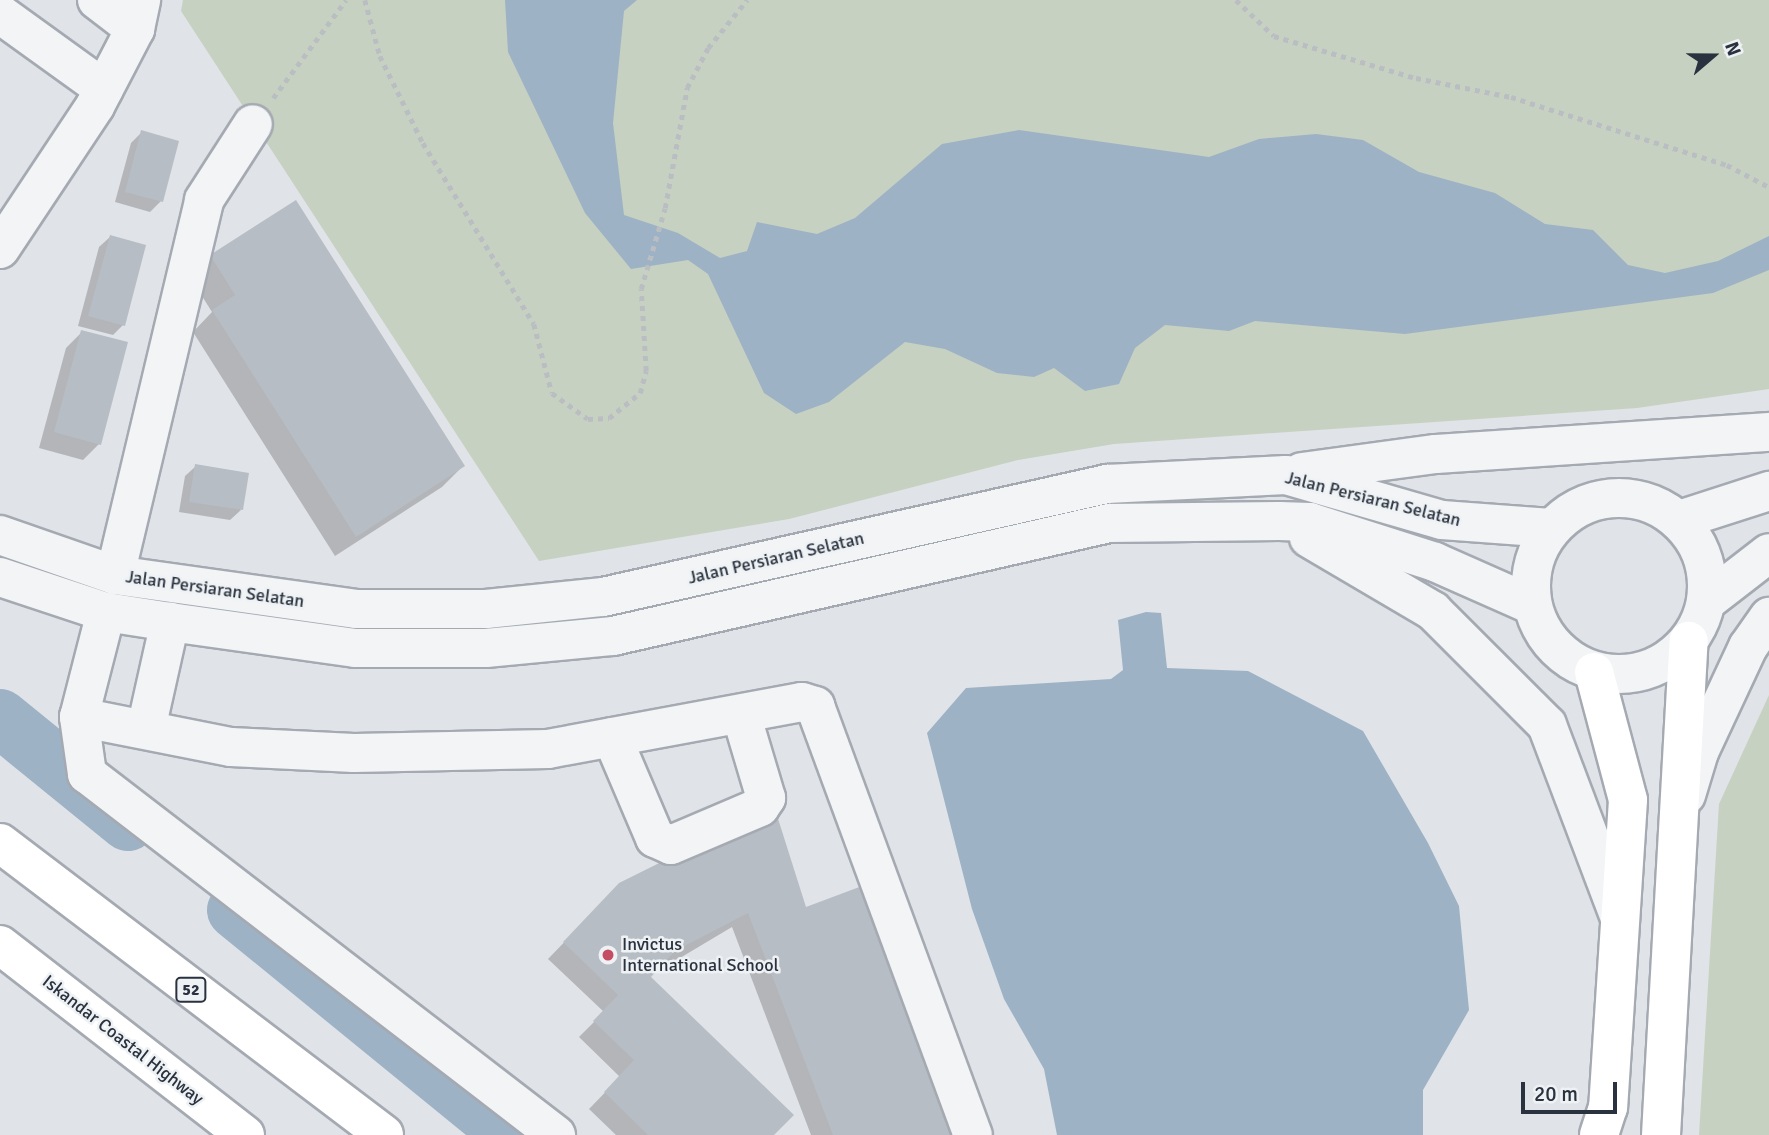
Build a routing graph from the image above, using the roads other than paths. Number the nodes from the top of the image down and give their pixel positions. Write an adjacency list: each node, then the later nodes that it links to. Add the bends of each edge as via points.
1 (97, 0): 3 (street)
2 (0, 14): 4 (street)
3 (138, 14): 4 (street)
4 (104, 89): 6 (street)
5 (253, 124): 15 (street, via 204,200)
6 (0, 249)
7 (1769, 432): 8 (street, via 1436,454)
8 (1286, 475): 12 (street, Jalan Persiaran Selatan, via 1442,520); 15 (street, Jalan Persiaran Selatan, via 1107,484 603,597 486,610 356,609)
9 (1769, 491): 10 (street)
10 (1679, 520): 12 (street, via 1649,502 1615,496 1581,505); 17 (street, via 1703,557)
11 (1279, 521): 18 (street, via 1310,522 1435,562); 21 (street, via 1109,523 613,636 486,648 355,648); 30 (street, via 1433,611 1547,725)
12 (1551, 528): 18 (street, via 1533,562)
13 (0, 534): 15 (street, Jalan Persiaran Selatan)
14 (1769, 553): 17 (street)
15 (115, 575)
16 (0, 578): 19 (street)
17 (1707, 601): 22 (street)
18 (1532, 605): 23 (street, via 1544,634 1566,658)
19 (106, 612): 21 (street); 25 (street)
20 (1769, 617): 28 (street, via 1699,752)
21 (170, 622): 26 (street)
22 (1689, 641): 23 (street, via 1663,664 1641,672); 28 (highway)
23 (1594, 672): 30 (highway, via 1628,800)
24 (741, 715): 27 (street); 27 (street, via 766,798 760,807 671,845 654,838); 35 (street, via 802,702 815,706 823,718)
25 (79, 717): 26 (street); 34 (street, via 82,763 97,784)
26 (146, 729): 27 (street, via 231,747 354,753 548,748)
27 (612, 737)
28 (1674, 836): 37 (highway)
29 (0, 843): 33 (highway, 52)
30 (1619, 916): 36 (highway, via 1608,1107)
31 (0, 945): 32 (highway, Iskandar Coastal Highway)
32 (245, 1135)
33 (384, 1135)
34 (556, 1135)
35 (973, 1135)
36 (1599, 1135)
37 (1661, 1135)

